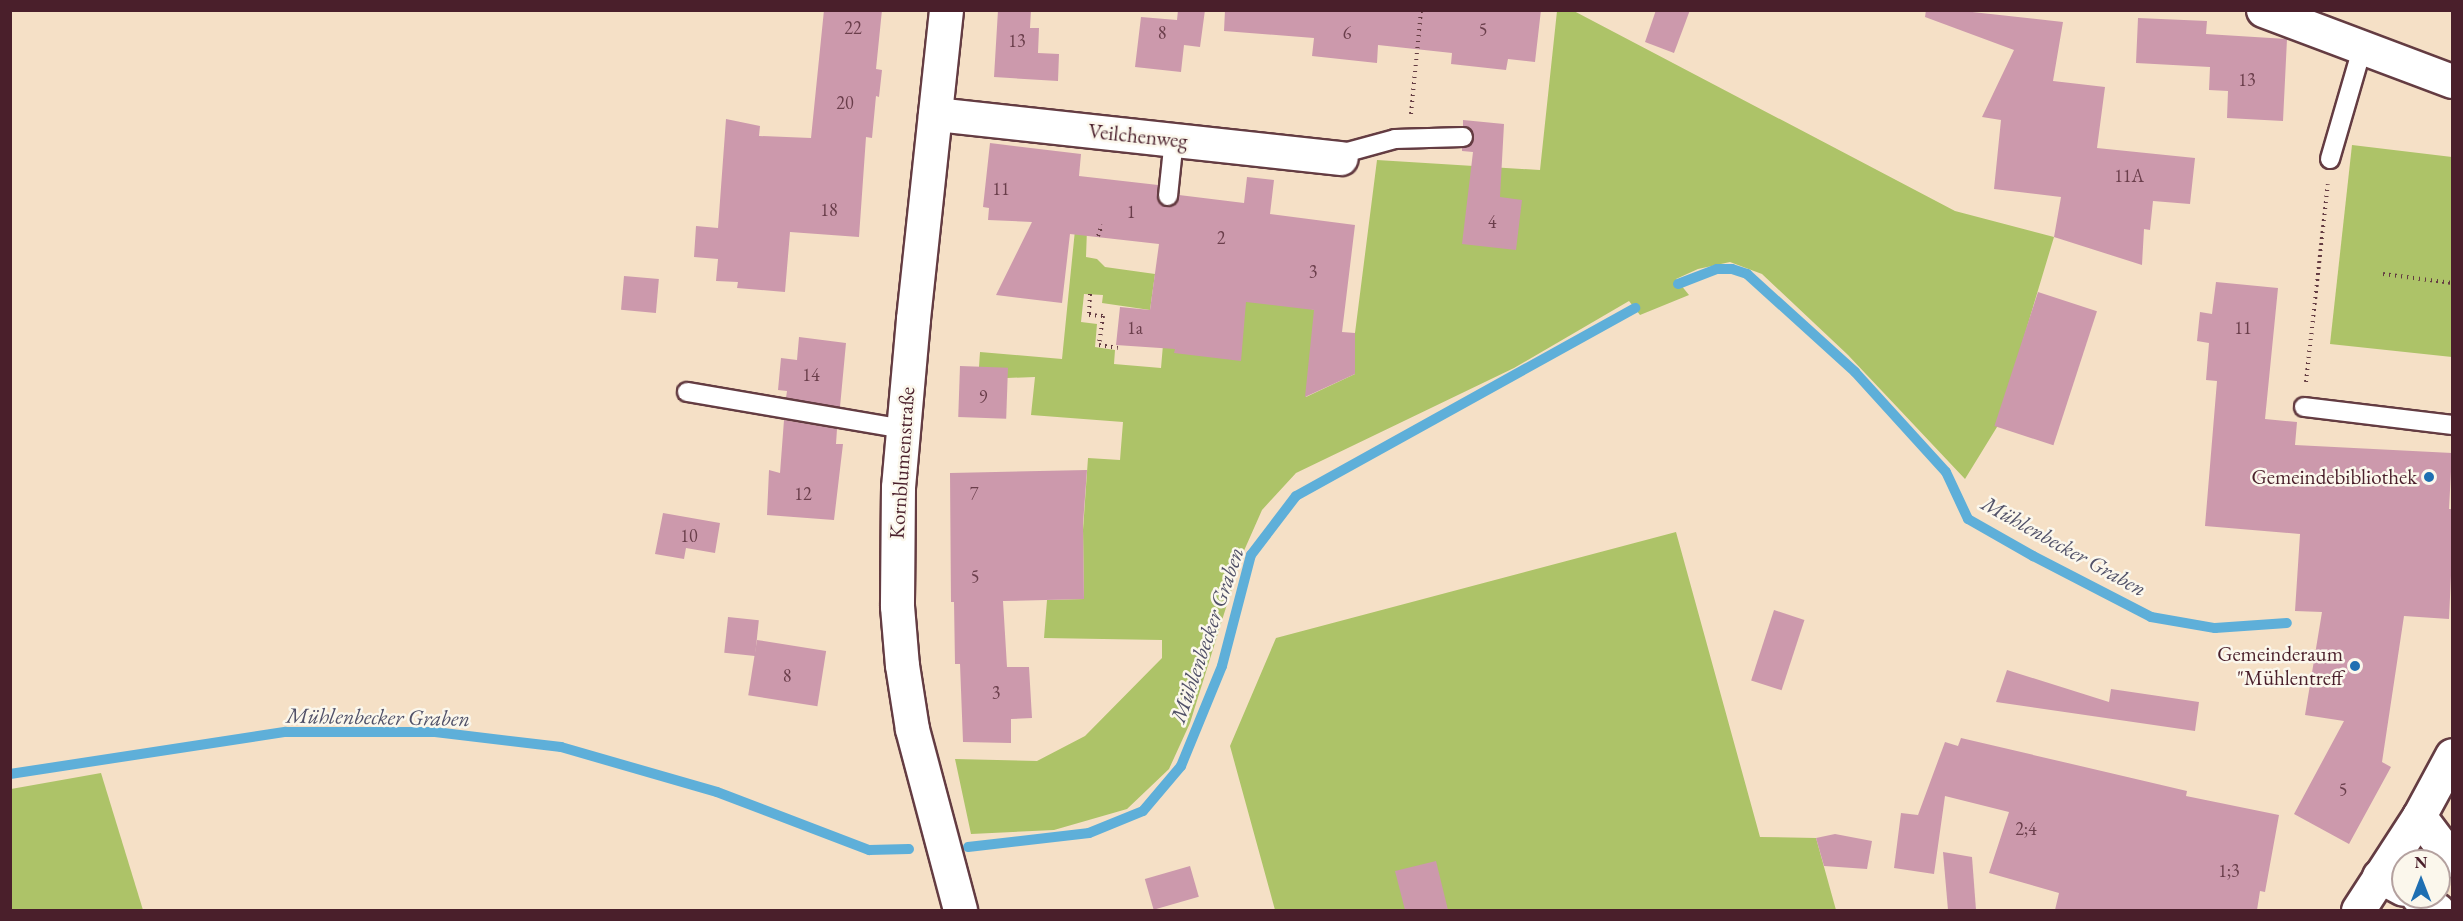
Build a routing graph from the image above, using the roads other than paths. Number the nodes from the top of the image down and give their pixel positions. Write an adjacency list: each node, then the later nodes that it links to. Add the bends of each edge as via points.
1 (946, 10): 5 (street, Kornblumenstraße)
2 (2263, 10): 3 (street)
3 (2362, 49): 4 (street); 9 (lane)
4 (2452, 81)
5 (935, 114): 7 (street, Veilchenweg); 14 (street, Kornblumenstraße)
6 (1463, 137): 8 (lane, via 1395,139)
7 (1174, 139): 8 (street, Veilchenweg); 10 (lane)
8 (1337, 157)
9 (2330, 159)
10 (1168, 196)
11 (687, 392): 14 (lane)
12 (2304, 407): 13 (lane)
13 (2452, 425)
14 (903, 429): 20 (street, Kornblumenstraße, via 897,536 902,665 912,729)
15 (2452, 755): 16 (street)
16 (2419, 816): 17 (street); 18 (street)
17 (2405, 849)
18 (2452, 860)
19 (2391, 883): 21 (street)
20 (960, 910)
21 (2358, 910)

